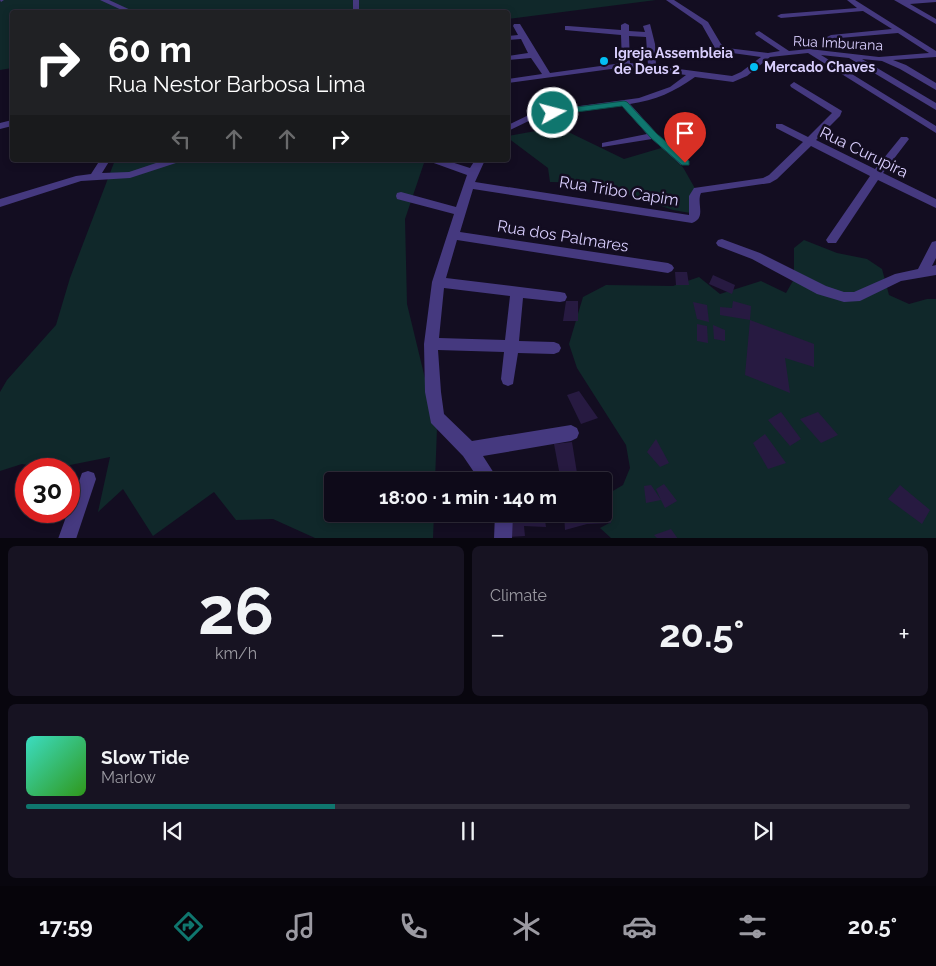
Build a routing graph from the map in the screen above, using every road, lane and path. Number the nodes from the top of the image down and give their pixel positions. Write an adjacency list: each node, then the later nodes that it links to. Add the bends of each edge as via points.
1 (103, 0): 7 (street)
2 (669, 0): 24 (street, via 705,24 721,49)
3 (850, 0): 6 (street)
4 (936, 0): 5 (street)
5 (900, 2): 9 (street)
6 (865, 9): 8 (street); 14 (street)
7 (126, 10)
8 (781, 16)
9 (936, 22)
10 (517, 26): 17 (street)
11 (647, 26): 16 (street)
12 (568, 28): 13 (street)
13 (625, 28): 16 (street); 28 (street)
14 (898, 31): 18 (street); 25 (street)
15 (759, 33): 21 (street)
16 (649, 35): 29 (street)
17 (522, 37): 19 (street); 23 (street)
18 (831, 37)
19 (510, 38)
20 (809, 51): 21 (street, Rua Imburana); 22 (street, Rua Imburana); 39 (street)
21 (786, 52): 24 (street, Rua Imburana)
22 (848, 54): 27 (street, Rua Imburana); 36 (street)
23 (533, 55): 26 (street); 31 (street)
24 (768, 55): 30 (street, via 744,74 733,78)
25 (936, 55): 27 (street, Rua Imburana)
26 (510, 58)
27 (879, 59): 34 (street, via 903,67)
28 (626, 65): 29 (street); 31 (street)
29 (652, 67): 30 (street)
30 (692, 74): 35 (street, via 673,89)
31 (547, 75): 32 (street)
32 (510, 82)
33 (794, 85): 42 (street, Rua Tribo Capim, via 838,113)
34 (936, 87)
35 (624, 103): 38 (street, via 535,115); 40 (street)
36 (936, 107)
37 (779, 126): 42 (street, Rua Curupira)
38 (510, 127)
39 (936, 130)
40 (654, 136): 43 (street); 48 (street)
41 (904, 139): 49 (street)
42 (810, 142): 49 (street, Rua Curupira); 51 (street, Rua Tribo Capim, via 766,181 698,190 694,196 695,214 690,219)
43 (605, 145)
44 (104, 162): 50 (street)
45 (169, 162): 50 (street, via 130,175)
46 (439, 162): 51 (street)
47 (479, 162): 51 (street)
48 (685, 163)
49 (876, 175): 54 (street, Rua Curupira); 57 (street)
50 (96, 176): 53 (street)
51 (471, 179): 55 (street)
52 (401, 196): 55 (street)
53 (0, 203)
54 (936, 204)
55 (460, 212): 56 (street)
56 (453, 235): 60 (street, Rua dos Palmares); 62 (street)
57 (832, 240)
58 (722, 243): 61 (street, via 756,256 822,290 844,297 855,297 900,277)
59 (936, 245): 61 (street)
60 (668, 268)
61 (929, 271)
62 (438, 282): 63 (street); 65 (street)
63 (516, 293): 64 (street); 66 (street)
64 (560, 297)
65 (432, 344): 66 (street); 70 (street, via 437,418)
66 (512, 347): 67 (street); 68 (street)
67 (554, 348)
68 (508, 379)
69 (570, 433): 70 (street)
70 (469, 450): 71 (street)
71 (484, 472)
72 (88, 479): 74 (street)
73 (504, 522): 75 (street)
74 (66, 538)
75 (503, 538)

